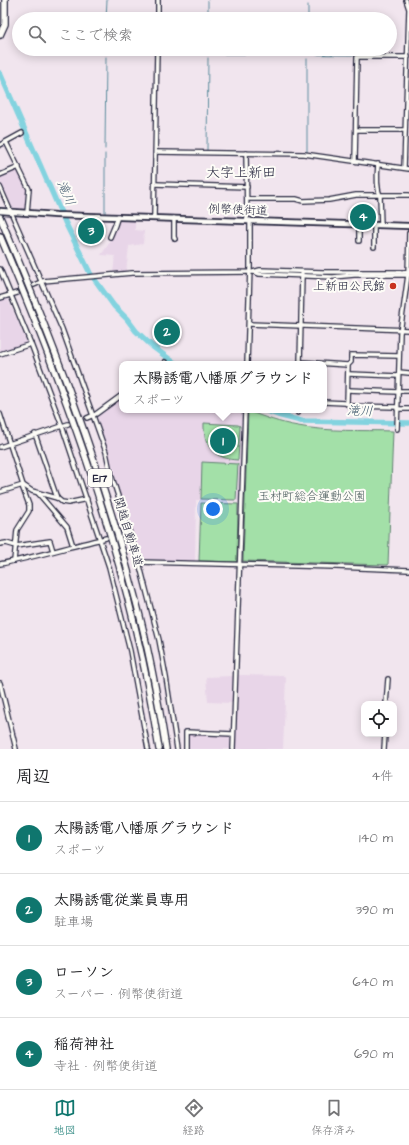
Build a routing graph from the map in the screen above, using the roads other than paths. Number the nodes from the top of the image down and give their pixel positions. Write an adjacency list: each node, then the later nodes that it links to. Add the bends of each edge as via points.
1 (5, 0): 5 (highway, via 4,24)
2 (158, 0): 4 (street)
3 (406, 0): 7 (street, via 409,8)
4 (158, 12)
5 (0, 35)
6 (157, 56): 13 (street)
7 (408, 57): 8 (street, via 357,57); 9 (street)
8 (356, 130): 9 (street); 15 (street)
9 (405, 130): 18 (street)
10 (22, 133): 11 (street)
11 (6, 142): 12 (street); 17 (street)
12 (0, 145)
13 (156, 152): 14 (street); 21 (street)
14 (246, 153): 15 (street, via 300,153); 23 (street)
15 (355, 160): 16 (street)
16 (378, 164): 18 (street); 24 (street)
17 (18, 167): 20 (street); 29 (street, via 29,189)
18 (404, 168): 19 (street)
19 (409, 169)
20 (0, 175)
21 (155, 184): 23 (street); 32 (street)
22 (0, 187): 28 (street)
23 (247, 187): 26 (street)
24 (380, 194): 25 (street); 26 (street, via 329,200); 37 (street)
25 (409, 196)
26 (248, 199): 34 (street)
27 (0, 211): 28 (main road)
28 (11, 212): 29 (main road); 49 (street)
29 (27, 213): 30 (main road, 例幣使街道)
30 (118, 216): 32 (main road, 例幣使街道); 41 (street)
31 (0, 217): 112 (highway, 関越自動車道 / E17, via 65,378 114,520 144,630)
32 (154, 217): 33 (main road, 例幣使街道)
33 (174, 218): 34 (main road, 例幣使街道); 42 (street)
34 (249, 220): 35 (main road, 例幣使街道); 46 (street)
35 (359, 224): 36 (main road, 例幣使街道); 43 (street)
36 (374, 224): 37 (main road, 例幣使街道); 44 (street)
37 (381, 225): 38 (main road, 例幣使街道)
38 (409, 226)
39 (409, 233): 47 (street)
40 (0, 236): 111 (highway, 関越自動車道 / E17, via 61,387 107,522 136,631)
41 (110, 237)
42 (175, 239)
43 (359, 241)
44 (374, 247)
45 (0, 269): 52 (street)
46 (252, 272): 48 (street); 49 (street, via 133,273); 54 (street)
47 (408, 273): 48 (street, via 333,277); 56 (street)
48 (302, 274): 55 (street)
49 (41, 282): 50 (street); 78 (street, via 62,329)
50 (34, 285)
51 (17, 293): 52 (street)
52 (10, 294): 53 (street); 58 (street)
53 (0, 298)
54 (249, 324): 55 (street); 61 (street)
55 (301, 326): 56 (street); 62 (street)
56 (400, 330): 57 (street); 60 (street)
57 (409, 330)
58 (31, 344): 59 (street); 81 (street)
59 (0, 354)
60 (399, 356): 64 (street, via 351,355 351,362); 67 (street)
61 (247, 361)
62 (300, 361)
63 (327, 364): 64 (street)
64 (348, 365): 66 (street)
65 (409, 373): 67 (street)
66 (349, 374): 67 (street); 68 (street)
67 (398, 374): 69 (street)
68 (348, 390): 69 (street); 73 (street)
69 (398, 391): 70 (street); 74 (street)
70 (409, 391)
71 (119, 397): 78 (street)
72 (327, 402): 73 (street)
73 (348, 403): 74 (street, via 351,406)
74 (397, 408): 75 (street); 82 (street)
75 (409, 409)
76 (245, 413): 102 (street)
77 (0, 414): 84 (street)
78 (94, 415): 79 (street); 91 (street)
79 (87, 418)
80 (68, 424): 81 (street)
81 (62, 426): 83 (street); 90 (street)
82 (397, 428)
83 (36, 434): 84 (street); 89 (street)
84 (10, 444): 85 (street); 86 (street)
85 (0, 447)
86 (23, 485): 87 (street); 88 (street); 96 (street, via 29,511 17,530)
87 (0, 492)
88 (38, 493): 89 (street); 97 (street, via 67,527)
89 (57, 498): 90 (street, via 68,503)
90 (87, 499): 94 (street)
91 (129, 531): 92 (street); 100 (street)
92 (123, 533)
93 (106, 538): 94 (street)
94 (99, 540): 97 (street); 110 (street, via 109,566 130,651)
95 (0, 544): 96 (street)
96 (16, 546): 98 (street, via 50,541); 99 (street)
97 (73, 546): 98 (street)
98 (53, 551): 99 (street)
99 (14, 561): 101 (street)
100 (139, 562): 102 (street); 113 (street, via 159,640)
101 (0, 564)
102 (240, 564): 103 (street); 107 (street)
103 (409, 570)
104 (388, 679): 106 (street)
105 (0, 683): 109 (street)
106 (386, 701)
107 (233, 734): 114 (street, via 186,732); 115 (street)
108 (385, 737): 116 (street)
109 (16, 749)
110 (148, 749)
111 (158, 749)
112 (166, 749)
113 (177, 749)
114 (186, 749)
115 (233, 749)
116 (384, 749)

